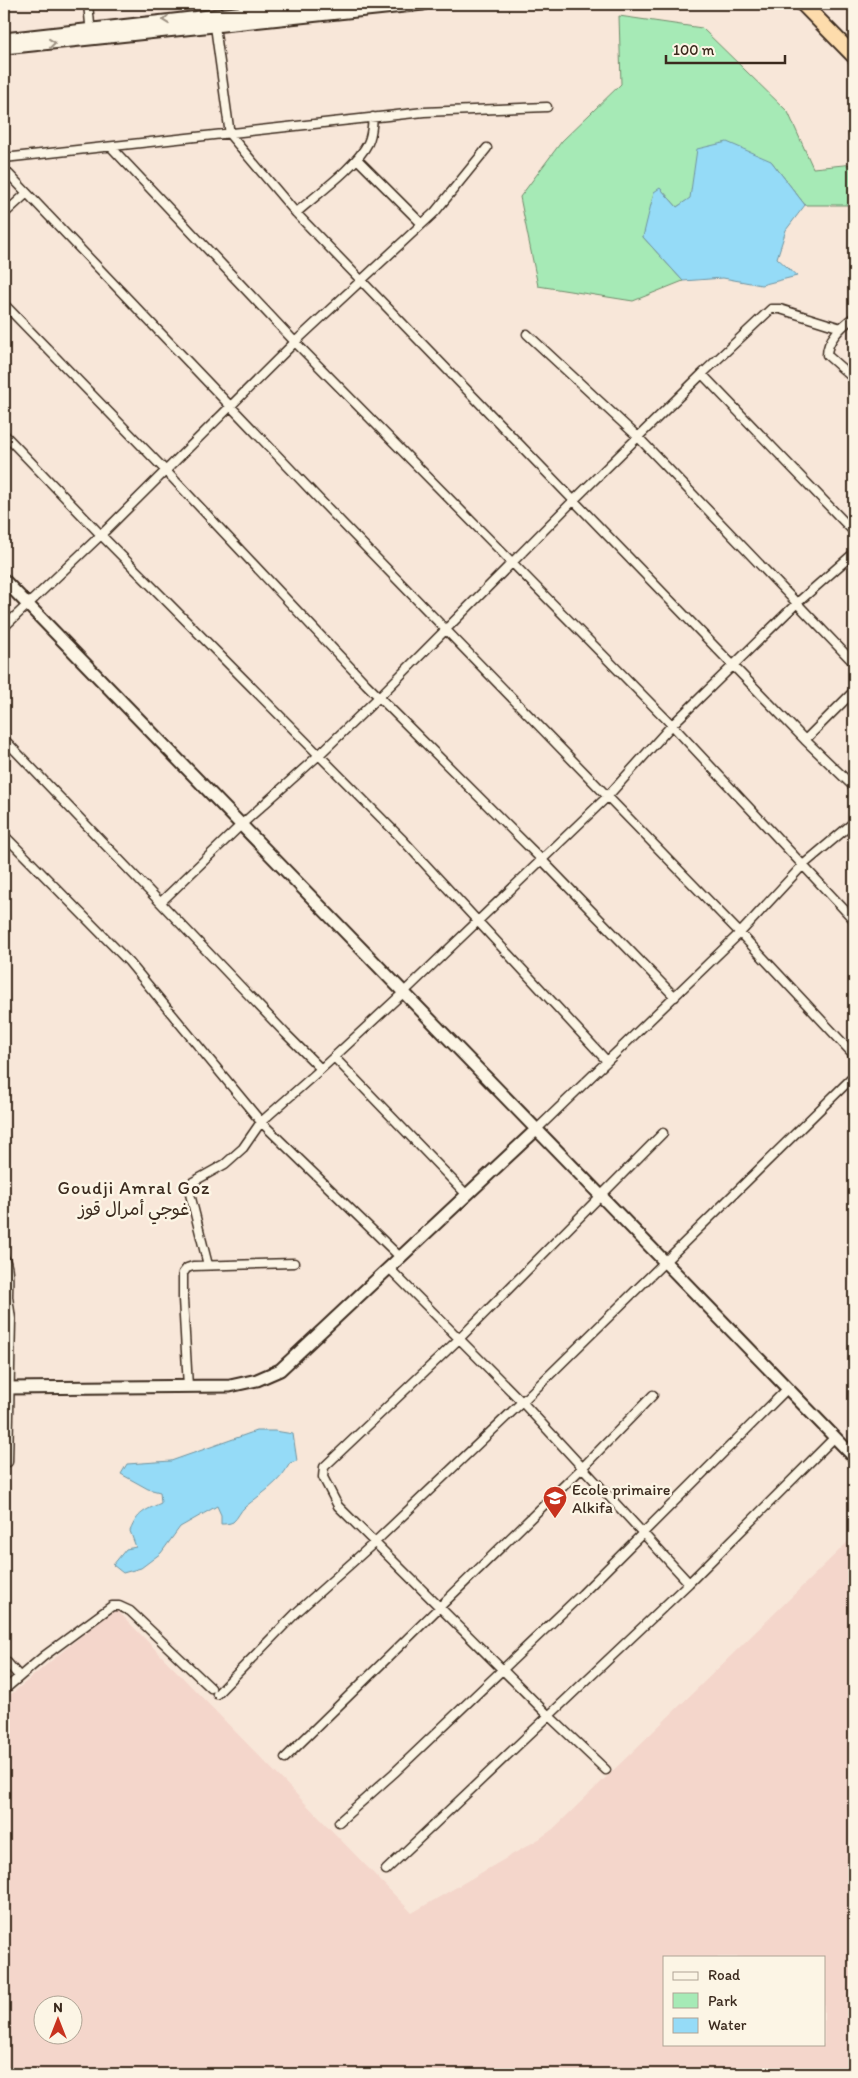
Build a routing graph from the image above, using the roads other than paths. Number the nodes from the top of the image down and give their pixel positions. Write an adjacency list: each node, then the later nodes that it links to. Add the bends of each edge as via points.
1 (88, 4): 8 (street)
2 (337, 4): 6 (street)
3 (423, 4): 4 (street)
4 (403, 5): 6 (street)
5 (810, 6): 11 (highway)
6 (254, 12): 7 (street); 8 (street, one-way to 8)
7 (215, 26): 8 (street); 14 (street)
8 (90, 34): 9 (street); 10 (street, one-way to 8)
9 (4, 39)
10 (4, 48)
11 (854, 56)
12 (547, 107): 13 (street)
13 (373, 117): 14 (street); 18 (street, via 367,144)
14 (230, 135): 15 (street); 21 (street)
15 (111, 147): 17 (street); 29 (street)
16 (487, 148): 23 (street)
17 (4, 158)
18 (356, 159): 21 (street); 23 (street)
19 (4, 169): 20 (street)
20 (27, 193): 22 (street); 32 (street)
21 (296, 213): 24 (street)
22 (4, 214)
23 (422, 224): 24 (street)
24 (361, 279): 29 (street); 36 (street)
25 (4, 304): 35 (street)
26 (854, 317): 27 (street)
27 (841, 328): 30 (street, via 771,309); 31 (street, via 829,343 827,355)
28 (527, 334): 34 (street)
29 (295, 342): 32 (street); 40 (street)
30 (702, 374): 34 (street); 37 (street)
31 (854, 379)
32 (231, 407): 35 (street); 45 (street)
33 (4, 434): 38 (street)
34 (638, 437): 36 (street); 43 (street)
35 (166, 471): 38 (street); 49 (street)
36 (573, 501): 40 (street); 47 (street)
37 (854, 532)
38 (101, 535): 42 (street); 53 (street)
39 (854, 553): 43 (street)
40 (511, 563): 45 (street); 50 (street)
41 (4, 580): 42 (street)
42 (27, 604): 44 (street); 57 (street)
43 (796, 604): 46 (street); 47 (street)
44 (4, 627)
45 (446, 631): 49 (street); 55 (street)
46 (854, 663)
47 (733, 665): 50 (street); 52 (street)
48 (854, 691): 52 (street)
49 (379, 697): 53 (street); 59 (street)
50 (672, 725): 55 (street); 60 (street)
51 (4, 739): 61 (street)
52 (805, 740): 54 (street)
53 (319, 755): 57 (street); 63 (street)
54 (854, 787)
55 (607, 797): 59 (street); 64 (street)
56 (854, 822): 60 (street)
57 (241, 825): 61 (street); 65 (street)
58 (4, 835): 72 (street, via 128,962)
59 (541, 859): 63 (street); 66 (street)
60 (803, 865): 62 (street); 64 (street)
61 (161, 902): 70 (street)
62 (854, 920)
63 (477, 921): 65 (street); 69 (street)
64 (740, 933): 66 (street); 67 (street)
65 (403, 993): 68 (street); 73 (street)
66 (675, 997): 69 (street)
67 (854, 1055)
68 (334, 1057): 70 (street); 75 (street)
69 (606, 1060): 73 (street)
70 (322, 1069): 72 (street)
71 (854, 1076): 79 (street)
72 (261, 1122): 78 (street); 81 (street, via 226,1164 191,1183 189,1190)
73 (536, 1129): 75 (street); 76 (street)
74 (664, 1133): 76 (street)
75 (467, 1195): 78 (street)
76 (602, 1195): 79 (street); 84 (street)
77 (4, 1257): 83 (street, via 8,1270)
78 (400, 1257): 82 (street)
79 (664, 1261): 87 (street); 89 (street)
80 (294, 1263): 81 (street)
81 (208, 1265): 85 (street, via 193,1266 183,1273)
82 (389, 1268): 84 (street); 85 (street, via 280,1370 230,1386)
83 (6, 1297): 86 (street, via 11,1319)
84 (459, 1339): 89 (street); 95 (street, via 324,1467 323,1477 338,1506)
85 (188, 1387): 86 (street)
86 (6, 1388): 92 (street, via 8,1462)
87 (787, 1390): 90 (street); 94 (street)
88 (653, 1395): 93 (street)
89 (522, 1402): 93 (street); 95 (street)
90 (835, 1437): 91 (street); 96 (street)
91 (854, 1457)
92 (4, 1462)
93 (582, 1468): 94 (street); 97 (street)
94 (642, 1533): 96 (street); 99 (street)
95 (374, 1543): 97 (street); 100 (street, via 214,1691 130,1611 120,1606 112,1606 99,1615)
96 (689, 1583): 102 (street)
97 (439, 1606): 99 (street); 103 (street)
98 (4, 1659): 100 (street)
99 (502, 1668): 102 (street); 105 (street)
100 (19, 1676): 101 (street)
101 (4, 1690)
102 (548, 1715): 104 (street); 106 (street)
103 (285, 1758)
104 (606, 1770)
105 (339, 1822)
106 (386, 1870)

